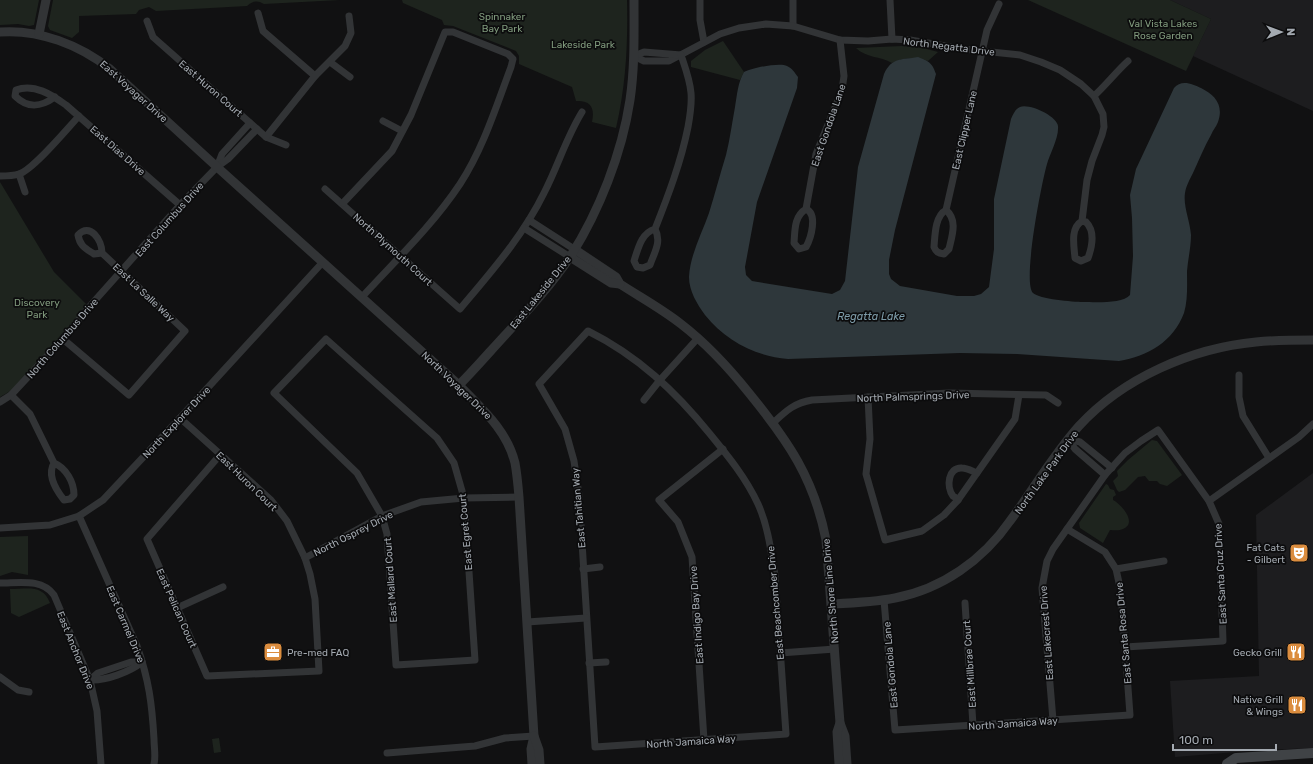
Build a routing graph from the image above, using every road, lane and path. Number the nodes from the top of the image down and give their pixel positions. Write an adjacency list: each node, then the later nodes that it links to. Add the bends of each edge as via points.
1 (46, 0): 12 (street)
2 (634, 0): 18 (street, East Lakeside Drive)
3 (700, 0): 15 (street)
4 (794, 0): 10 (street)
5 (890, 0): 13 (street)
6 (999, 4): 16 (street, East Clipper Lane, via 987,30)
7 (258, 13): 21 (street, via 263,31)
8 (349, 16): 20 (street, via 351,33 345,46)
9 (147, 21): 28 (street, East Huron Court, via 153,37)
10 (793, 26): 14 (street, North Regatta Drive); 15 (street, North Regatta Drive, via 766,24 739,28)
11 (0, 32): 12 (street)
12 (39, 34): 33 (street, East Voyager Drive, via 75,46 110,68)
13 (892, 39): 14 (street, North Regatta Drive); 16 (street, North Regatta Drive)
14 (840, 40): 40 (street, East Gondola Lane, via 844,76 842,90 816,154)
15 (704, 42): 17 (street, North Regatta Drive)
16 (983, 50): 23 (street, North Regatta Drive, via 1020,55 1041,62 1060,70); 41 (street, East Clipper Lane)
17 (681, 55): 18 (street, North Regatta Drive, via 664,62 644,61); 45 (street, via 689,78 690,113 675,176)
18 (634, 56): 47 (street, East Lakeside Drive, via 630,101 621,141 601,198)
19 (1128, 61): 23 (street)
20 (330, 62): 21 (street); 22 (street)
21 (316, 76): 31 (street)
22 (350, 77)
23 (1094, 96): 43 (street, via 1101,107 1104,127 1087,180)
24 (55, 97): 24 (street, East Dias Drive, via 42,90 28,88 16,90 15,96 20,101 33,105 45,104); 26 (street, East Dias Drive)
25 (582, 112): 42 (street, via 571,129 545,192)
26 (79, 116): 34 (street, via 39,159); 39 (street, East Dias Drive)
27 (383, 121): 30 (street)
28 (250, 123): 29 (street, East Huron Court); 33 (street, East Columbus Drive, via 222,154)
29 (257, 129): 31 (street, East Huron Court); 33 (street, East Columbus Drive, via 228,160)
30 (402, 131): 38 (street, via 392,151); 48 (street, via 445,32 453,32 508,54 513,59 477,153 460,184 433,220)
31 (266, 137): 32 (street, East Huron Court)
32 (286, 145)
33 (217, 167): 39 (street, East Columbus Drive); 49 (street, North Voyager Drive)
34 (19, 174): 35 (street); 37 (street)
35 (0, 176)
36 (325, 189): 38 (street, North Plymouth Court)
37 (25, 192)
38 (343, 203): 48 (street, North Plymouth Court)
39 (180, 205): 50 (street, East Columbus Drive)
40 (806, 209): 40 (street, East Gondola Lane, via 797,218 794,243 799,249 806,247 810,240 813,220)
41 (946, 210): 41 (street, East Clipper Lane, via 939,218 934,247 935,251 944,254 949,249 954,223 951,214)
42 (529, 220): 44 (street); 47 (street)
43 (1082, 221): 43 (street, via 1078,223 1074,235 1075,258 1081,261 1088,258 1092,243 1092,230)
44 (524, 228): 47 (street); 48 (street, North Plymouth Court, via 504,258 460,309)
45 (655, 229): 45 (street, via 643,236 634,261 636,267 650,265 659,241)
46 (102, 253): 50 (street, East La Salle Way)
47 (572, 253): 52 (street, North Shore Line Drive, via 611,283 620,284); 58 (street, East Lakeside Drive, via 532,305)
48 (400, 255): 51 (street)
49 (322, 263): 51 (street, North Voyager Drive); 66 (street, North Explorer Drive)
50 (122, 271): 53 (street, North Columbus Drive); 53 (street, East La Salle Way, via 185,331 128,395)
51 (362, 297): 58 (street, North Voyager Drive)
52 (698, 338): 56 (street); 67 (street, North Shore Line Drive, via 726,365)
53 (63, 339): 61 (street, North Columbus Drive)
54 (1313, 340): 70 (street, North Lake Park Drive, via 1247,343 1210,350 1178,360 1118,393 1093,413)
55 (1239, 375): 73 (street, via 1242,416)
56 (660, 380): 57 (street, East Beachcomber Drive, via 618,347 588,331); 63 (street); 71 (street, East Beachcomber Drive, via 682,400)
57 (539, 384): 89 (street, East Tahitian Way, via 565,429 574,461)
58 (459, 385): 78 (street, North Voyager Drive, via 494,421 505,439 514,461)
59 (274, 393): 79 (street, East Egret Court, via 326,339 436,438 454,463); 83 (street, East Mallard Court, via 356,473)
60 (1019, 394): 62 (street, North Palmsprings Drive, via 949,393); 65 (street, North Palmsprings Drive, via 1046,395); 76 (street, via 1015,419)
61 (11, 395): 64 (street, North Columbus Drive); 74 (street, via 30,414)
62 (868, 397): 67 (street, North Palmsprings Drive, via 797,403); 80 (street, via 870,439 866,474 885,540 922,531 944,515)
63 (644, 400)
64 (0, 402)
65 (1058, 403)
66 (180, 418): 72 (street, East Huron Court); 82 (street, North Explorer Drive, via 103,500)
67 (773, 423): 95 (street, North Shore Line Drive, via 790,446 813,492 826,540)
68 (1313, 424): 73 (street)
69 (1158, 430): 75 (street, East Lakecrest Drive, via 1125,453); 81 (street, East Santa Cruz Drive)
70 (1068, 439): 75 (street, via 1080,442); 77 (street, via 1075,449); 93 (street, North Lake Park Drive, via 1004,530 979,556 959,572 929,588)
71 (723, 449): 101 (street, East Beachcomber Drive, via 746,483 766,526 774,575); 117 (street, East Indigo Bay Drive, via 659,500 678,522 692,557)
72 (220, 455): 86 (street, East Huron Court, via 271,500 287,521); 96 (street, East Pelican Court, via 147,539)
73 (1269, 458): 81 (street)
74 (54, 463): 74 (street, via 51,476 59,494 64,500 70,499 74,495 74,490 67,473)
75 (1112, 468): 77 (street, East Lakecrest Drive)
76 (977, 473): 80 (street); 80 (street, via 961,468 950,474 951,490)
77 (1105, 475): 85 (street, East Lakecrest Drive)
78 (519, 497): 79 (street, North Osprey Drive); 98 (street, North Voyager Drive)
79 (464, 498): 83 (street, North Osprey Drive, via 421,502); 105 (street, East Egret Court, via 475,660)
80 (958, 500)
81 (1209, 501): 99 (street, East Santa Cruz Drive, via 1219,524 1223,641)
82 (79, 516): 84 (street, North Explorer Drive, via 50,525); 102 (street, East Carmel Drive)
83 (382, 516): 86 (street, North Osprey Drive); 105 (street, East Mallard Court, via 388,541)
84 (0, 528)
85 (1067, 529): 90 (street, East Santa Rosa Drive, via 1105,552); 111 (street, East Lakecrest Drive, via 1047,561 1042,588)
86 (305, 558): 106 (street, East Huron Court, via 315,599 319,671)
87 (1164, 561): 90 (street)
88 (600, 568): 89 (street)
89 (583, 569): 97 (street, East Tahitian Way)
90 (1116, 569): 99 (street, East Santa Rosa Drive, via 1121,592)
91 (0, 583): 108 (street, East Anchor Drive, via 38,583 47,587 54,595)
92 (223, 587): 96 (street)
93 (884, 600): 95 (street, North Lake Park Drive); 114 (street, East Gondola Lane)
94 (965, 603): 113 (street, East Millbrae Court)
95 (832, 604): 100 (street, North Shore Line Drive)
96 (177, 608): 106 (street, East Pelican Court)
97 (586, 618): 98 (street); 104 (street, East Tahitian Way)
98 (527, 622): 116 (street, North Voyager Drive)
99 (1125, 647): 110 (street, East Santa Rosa Drive)
100 (835, 649): 101 (street); 112 (street, North Shore Line Drive)
101 (780, 653): 115 (street, East Beachcomber Drive)
102 (142, 662): 108 (street, via 135,668 121,673); 122 (street, East Carmel Drive, via 150,692)
103 (606, 662): 104 (street)
104 (589, 663): 118 (street, East Tahitian Way)
105 (396, 665)
106 (207, 676)
107 (0, 677): 109 (street, via 18,690)
108 (90, 680): 123 (street, East Anchor Drive, via 97,711)
109 (29, 692)
110 (1130, 715): 111 (street, North Jamaica Way)
111 (1053, 720): 113 (street, North Jamaica Way)
112 (840, 723): 126 (street, North Shore Line Drive, via 837,732); 127 (street, North Shore Line Drive, via 845,736)
113 (973, 725): 114 (street, North Jamaica Way)
114 (896, 730)
115 (786, 734): 117 (street, North Jamaica Way)
116 (534, 736): 119 (street, via 504,738 475,746); 124 (street, North Voyager Drive, via 531,749); 125 (street, North Voyager Drive)
117 (704, 740): 118 (street, North Jamaica Way)
118 (595, 748)
119 (387, 753)
120 (1313, 753): 121 (main road)
121 (1277, 760): 128 (main road, via 1236,758)
122 (155, 763)
123 (101, 764)
124 (532, 764)
125 (540, 764)
126 (839, 764)
127 (847, 764)
128 (1227, 764)

